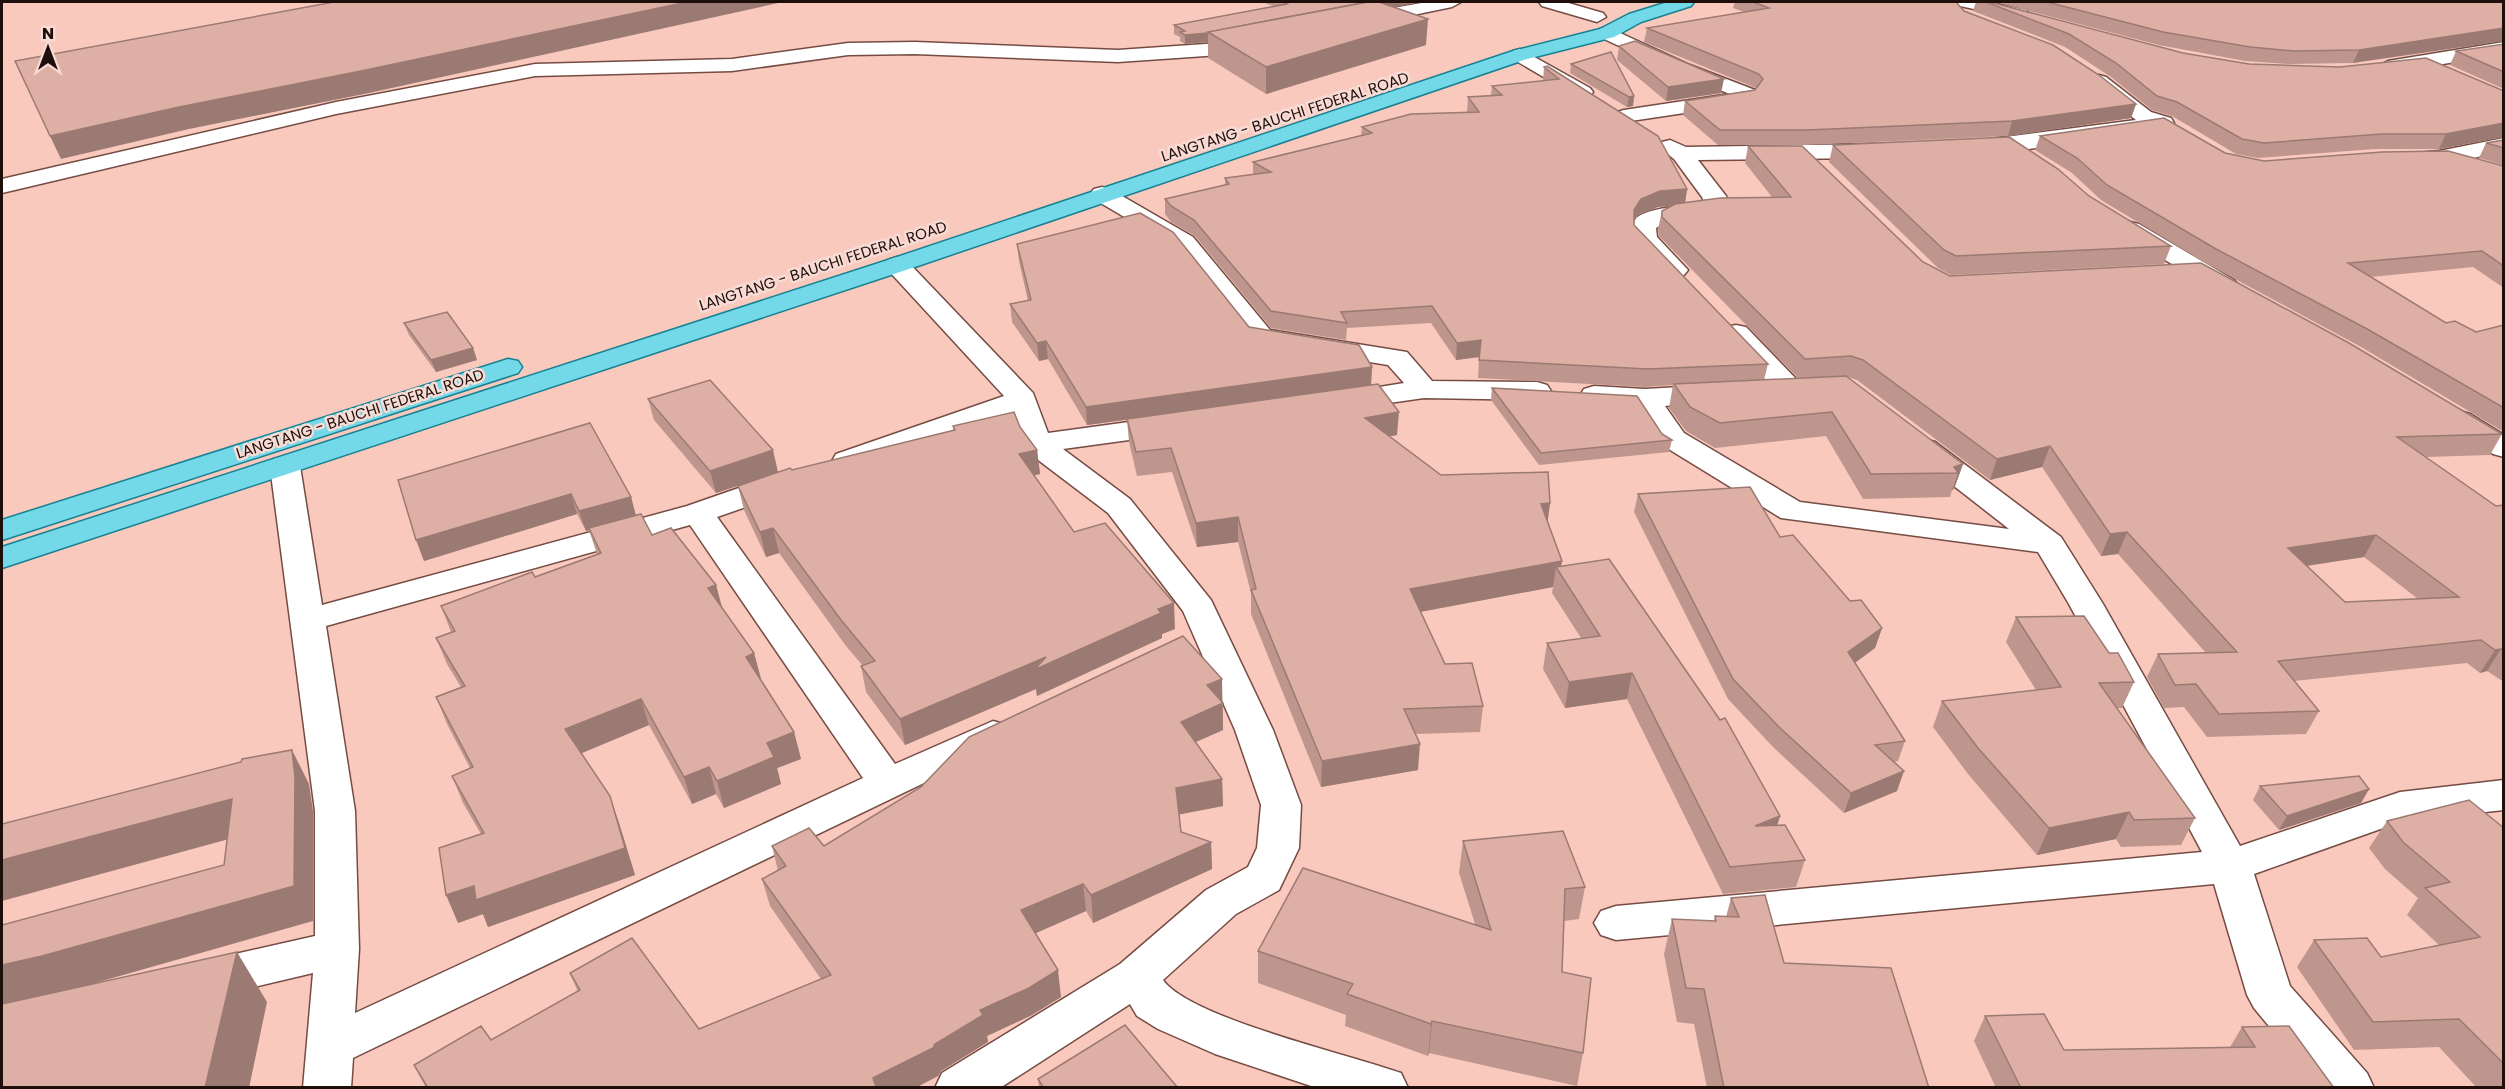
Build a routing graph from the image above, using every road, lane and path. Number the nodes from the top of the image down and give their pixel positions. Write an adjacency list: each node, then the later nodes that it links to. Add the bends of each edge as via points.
1 (1452, 2): 8 (street)
2 (1548, 2): 9 (street)
3 (1644, 2): 9 (main road, LANGTANG - BAUCHI FEDERAL ROAD)
4 (1686, 2): 9 (main road)
5 (1954, 2): 10 (street, via 1967,18)
6 (1966, 2): 7 (street)
7 (2039, 19)
8 (1343, 24)
9 (1602, 25): 13 (main road); 18 (street, via 1683,69 1748,94 1745,98); 52 (main road, LANGTANG - BAUCHI FEDERAL ROAD)
10 (1997, 30)
11 (1265, 40): 30 (street, via 1162,54 848,49 732,65 535,70 336,108)
12 (2504, 48): 14 (street)
13 (1520, 55): 18 (street); 31 (main road)
14 (2422, 63): 15 (street); 17 (street)
15 (2367, 69)
16 (2084, 71): 20 (street, via 2144,116 2172,128)
17 (2453, 76)
18 (1624, 116): 23 (street)
19 (2504, 144): 26 (street)
20 (2008, 145): 21 (street); 27 (street)
21 (1952, 148)
22 (1895, 150): 24 (street)
23 (1682, 154): 24 (street); 36 (street, via 1714,196 1716,205 1704,211 1666,213 1644,225 1645,239)
24 (1805, 154): 29 (street)
25 (2398, 158): 26 (street)
26 (2439, 158): 28 (street)
27 (2035, 162)
28 (2483, 168)
29 (1828, 177)
30 (2, 186)
31 (1102, 194): 33 (main road); 40 (street, via 1184,242 1261,337 1397,358)
32 (2111, 218): 34 (street)
33 (897, 265): 43 (street); 50 (main road)
34 (2199, 272): 35 (street); 37 (street)
35 (2154, 274)
36 (1694, 289)
37 (2250, 299)
38 (1718, 314): 41 (street)
39 (1821, 388): 41 (street)
40 (1424, 389): 42 (street); 44 (street)
41 (1791, 390): 42 (street)
42 (1645, 398): 53 (street, via 1673,439 1792,511)
43 (1023, 399): 48 (street); 51 (street)
44 (1318, 404)
45 (2440, 408): 49 (street)
46 (1200, 421): 48 (street)
47 (1901, 431): 53 (street)
48 (1036, 444): 62 (street, via 1119,506 1199,608 1194,640 1254,730 1281,805 1278,848 1264,878 1221,902)
49 (2504, 448)
50 (285, 466): 54 (main road); 55 (street)
51 (698, 513): 55 (street); 57 (street)
52 (2, 530)
53 (2049, 544): 59 (street)
54 (2, 558)
55 (307, 620): 61 (street, via 335,811)
56 (1027, 718): 57 (street)
57 (888, 784): 64 (street)
58 (2504, 795): 59 (street, via 2400,807)
59 (2230, 866): 60 (street); 68 (street, via 2270,995)
60 (1616, 922)
61 (337, 949): 63 (street); 64 (street)
62 (1136, 977): 65 (street, via 1153,1002 1174,1015); 67 (street)
63 (163, 990)
64 (330, 1047): 66 (street)
65 (1354, 1084)
66 (327, 1088)
67 (958, 1088)
68 (2350, 1088)

